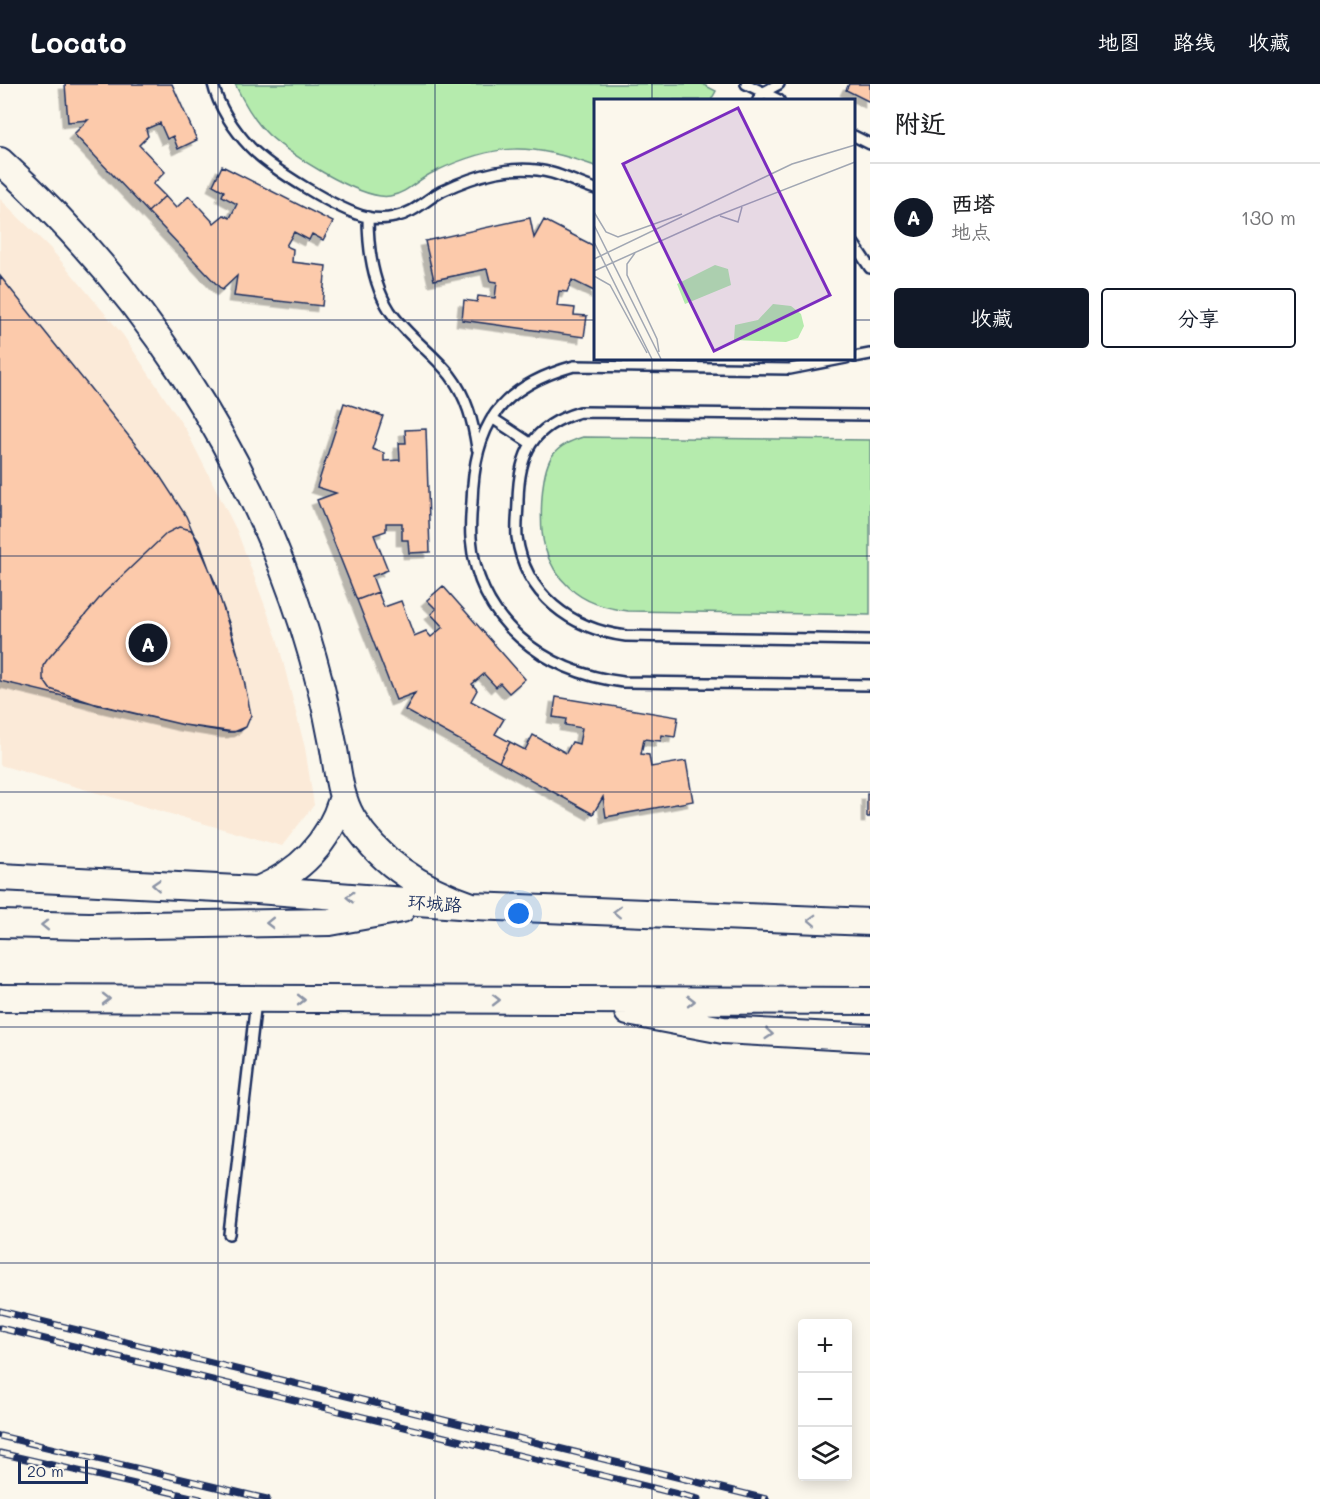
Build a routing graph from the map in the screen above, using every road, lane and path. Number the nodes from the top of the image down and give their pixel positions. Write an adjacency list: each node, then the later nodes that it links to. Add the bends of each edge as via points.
1 (213, 84): 10 (lane, via 229,120 250,147 277,169)
2 (746, 84): 4 (lane)
3 (779, 84): 4 (lane)
4 (761, 92): 5 (lane)
5 (777, 99)
6 (855, 136): 7 (lane)
7 (870, 144)
8 (0, 161): 22 (main road, via 70,229 145,318 204,406 238,467 277,553 304,629 325,708)
9 (594, 188): 10 (lane, via 551,173 512,170 474,177 438,193 418,210 393,218)
10 (368, 218): 19 (lane, via 368,249 388,309 450,375 474,422)
11 (855, 246): 12 (lane)
12 (870, 268)
13 (870, 354): 14 (lane)
14 (855, 357)
15 (836, 360): 17 (lane, via 790,369 574,366 542,375 513,393)
16 (870, 416): 18 (lane, via 580,412 544,428)
17 (492, 418): 18 (lane); 19 (lane)
18 (530, 444): 20 (lane, via 518,486 520,554 538,590 567,617 604,633 626,636)
19 (477, 448): 21 (lane, via 471,538 476,566 501,617 542,656 595,678 623,682)
20 (870, 640)
21 (870, 685)
22 (342, 800): 24 (main road, via 330,831 306,862 279,881); 26 (main road, via 368,840 404,874)
23 (0, 877): 24 (main road, 环城路, one-way to 23)
24 (257, 890): 25 (main road, 环城路, one-way to 24)
25 (432, 903): 26 (main road, 环城路); 28 (main road, one-way to 28, via 330,921)
26 (472, 906): 27 (main road, 环城路, one-way to 26)
27 (870, 922)
28 (0, 924)
29 (0, 998): 30 (main road, one-way to 30)
30 (256, 999): 31 (main road, one-way to 31); 34 (lane)
31 (566, 1000): 32 (main road, one-way to 32); 33 (main road, one-way to 33, via 723,1030)
32 (870, 1001)
33 (870, 1038)
34 (229, 1234)

